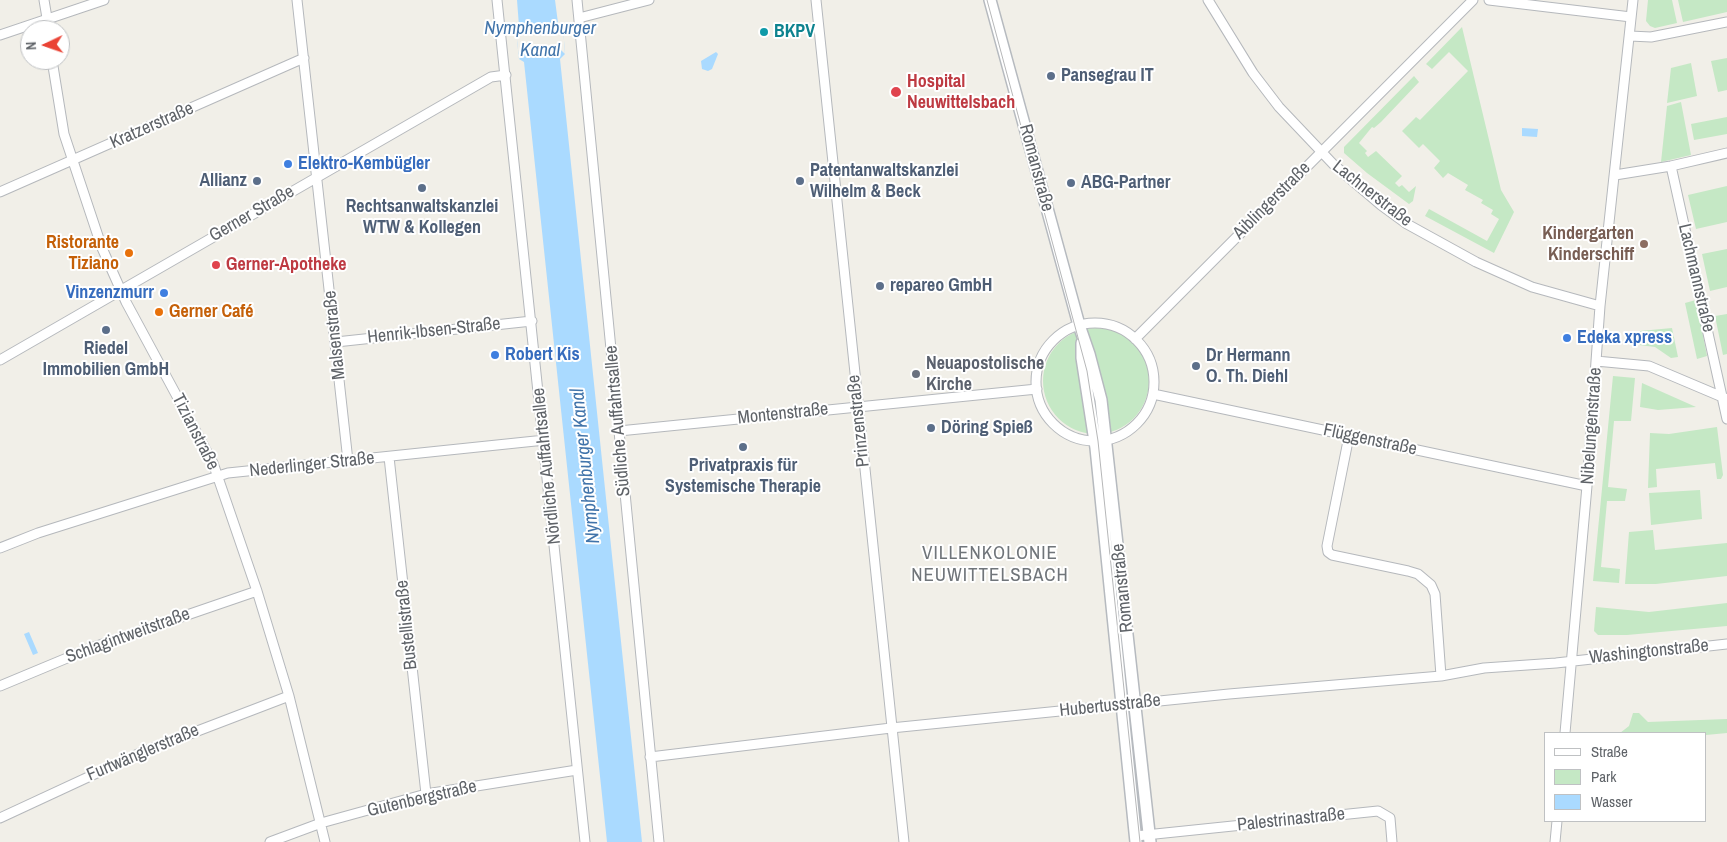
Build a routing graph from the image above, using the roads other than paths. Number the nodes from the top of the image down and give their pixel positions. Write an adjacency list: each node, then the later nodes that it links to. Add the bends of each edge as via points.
1 (44, 0): 14 (street)
2 (104, 0): 14 (street)
3 (297, 0): 19 (street, Malsenstraße)
4 (497, 0): 21 (street, Nördliche Auffahrtsallee)
5 (577, 0): 15 (street, Südliche Auffahrtsallee)
6 (649, 0): 15 (street)
7 (816, 0): 40 (street, Prinzenstraße)
8 (990, 0): 32 (main road, Romanstraße)
9 (1208, 0): 22 (street, Lachnerstraße, via 1278,107)
10 (1473, 0): 22 (street, Aiblingerstraße)
11 (1489, 0): 13 (street)
12 (1633, 0): 13 (street, Nibelungenstraße)
13 (1632, 17): 18 (street, Nibelungenstraße)
14 (47, 18): 17 (street)
15 (579, 18): 42 (street, Südliche Auffahrtsallee)
16 (1727, 22): 18 (street, via 1651,37)
17 (0, 34)
18 (1630, 36): 26 (street, Nibelungenstraße)
19 (304, 58): 24 (street, Kratzerstraße); 27 (street, Malsenstraße)
20 (54, 70): 24 (street, Tizianstraße)
21 (506, 75): 27 (street, Gerner Straße, via 491,77); 31 (street, Nördliche Auffahrtsallee)
22 (1321, 152): 30 (street, Lachnerstraße, via 1381,204 1415,228 1476,262 1532,287); 33 (street, Aiblingerstraße)
23 (1727, 153): 25 (street)
24 (72, 162): 28 (street, Kratzerstraße); 29 (street, Tizianstraße, via 92,224)
25 (1671, 166): 26 (street); 39 (street, Lachmannstraße)
26 (1615, 175): 30 (street, Nibelungenstraße)
27 (317, 176): 29 (street, Gerner Straße); 34 (street, Malsenstraße)
28 (0, 192)
29 (120, 290): 35 (street, Gerner Straße); 49 (street, Tizianstraße, via 210,454)
30 (1600, 306): 36 (street, Nibelungenstraße)
31 (532, 321): 34 (street, Henrik-Ibsen-Straße); 44 (street, Nördliche Auffahrtsallee)
32 (1080, 331): 33 (street, via 1105,324 1121,329); 37 (street, via 1060,334 1046,349 1038,368); 45 (main road, Romanstraße, via 1098,383); 46 (main road, Romanstraße)
33 (1135, 339): 38 (street, via 1151,364)
34 (336, 342): 48 (street, Malsenstraße)
35 (0, 360)
36 (1596, 362): 39 (street, via 1649,366); 50 (street, Nibelungenstraße)
37 (1036, 390): 40 (street, Montenstraße); 46 (street, via 1043,410 1057,427 1076,438)
38 (1153, 394): 43 (street, Flüggenstraße); 45 (street, via 1139,422 1121,435)
39 (1725, 398): 41 (street, Lachmannstraße)
40 (857, 407): 42 (street, Montenstraße); 60 (street, Prinzenstraße)
41 (1727, 419)
42 (619, 430): 62 (street, Südliche Auffahrtsallee)
43 (1349, 436): 50 (street, Flüggenstraße); 55 (street, via 1328,552 1418,574 1431,585 1437,611)
44 (545, 440): 47 (street, Nederlinger Straße); 63 (street, Nördliche Auffahrtsallee)
45 (1107, 440): 46 (street); 58 (main road, Romanstraße)
46 (1095, 442): 59 (main road, Romanstraße)
47 (389, 457): 48 (street, Nederlinger Straße); 64 (street, Bustellistraße)
48 (348, 461): 49 (street, Nederlinger Straße)
49 (217, 476): 51 (street, Nederlinger Straße); 52 (street, Tizianstraße)
50 (1587, 486): 54 (street, Nibelungenstraße)
51 (0, 548)
52 (258, 591): 56 (street, Schlagintweitstraße, via 91,648); 57 (street, Tizianstraße)
53 (1727, 644): 54 (street, Washingtonstraße)
54 (1571, 661): 55 (street, Hubertusstraße, via 1484,668); 61 (street, Nibelungenstraße)
55 (1441, 676): 58 (street, Hubertusstraße)
56 (0, 686)
57 (289, 696): 65 (street, Furtwänglerstraße, via 148,749); 67 (street, Tizianstraße)
58 (1135, 704): 59 (street, Hubertusstraße); 69 (main road, Romanstraße)
59 (1121, 705): 60 (street, Hubertusstraße); 68 (main road, Romanstraße)
60 (891, 728): 62 (street, Hubertusstraße); 74 (street, Prinzenstraße)
61 (1565, 732)
62 (650, 757): 73 (street, Südliche Auffahrtsallee)
63 (577, 770): 64 (street, Gutenbergstraße); 72 (street, Nördliche Auffahrtsallee)
64 (426, 794): 67 (street, Gutenbergstraße)
65 (0, 818)
66 (1556, 822): 76 (street)
67 (321, 824): 70 (street, Gutenbergstraße); 71 (street, Tizianstraße)
68 (1136, 839): 69 (street, Palestrinastraße)
69 (1150, 839): 75 (street, Palestrinastraße, via 1378,811 1390,818)
70 (270, 842)
71 (325, 842)
72 (585, 842)
73 (660, 842)
74 (904, 842)
75 (1392, 842)
76 (1555, 842)

